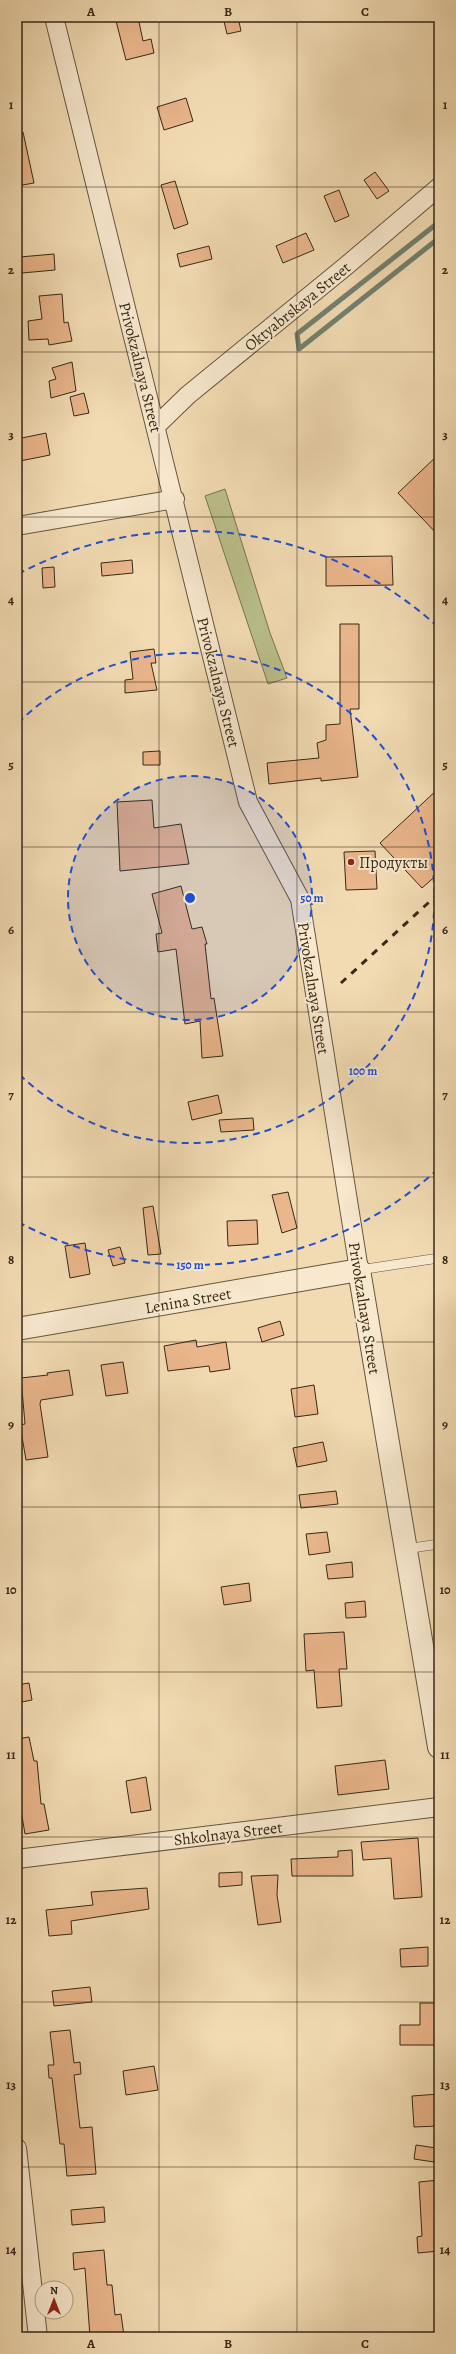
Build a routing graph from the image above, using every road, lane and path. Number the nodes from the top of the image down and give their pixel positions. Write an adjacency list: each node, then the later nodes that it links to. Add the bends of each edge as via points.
1 (54, 17): 3 (street, Privokzalnaya Street)
2 (439, 187): 3 (street, Oktyabrskaya Street, via 188,395)
3 (156, 426): 4 (street, Privokzalnaya Street)
4 (175, 500): 5 (street); 7 (street, Privokzalnaya Street, via 248,802 300,899)
5 (17, 526)
6 (439, 1258): 7 (lane)
7 (359, 1270): 8 (street, Lenina Street); 10 (street, Privokzalnaya Street)
8 (17, 1329)
9 (439, 1544): 10 (lane)
10 (405, 1548): 11 (street, Privokzalnaya Street)
11 (439, 1747)
12 (439, 1807): 13 (street, Shkolnaya Street)
13 (17, 1859)
14 (17, 2148): 15 (street)
15 (21, 2226): 16 (street)
16 (38, 2337)

